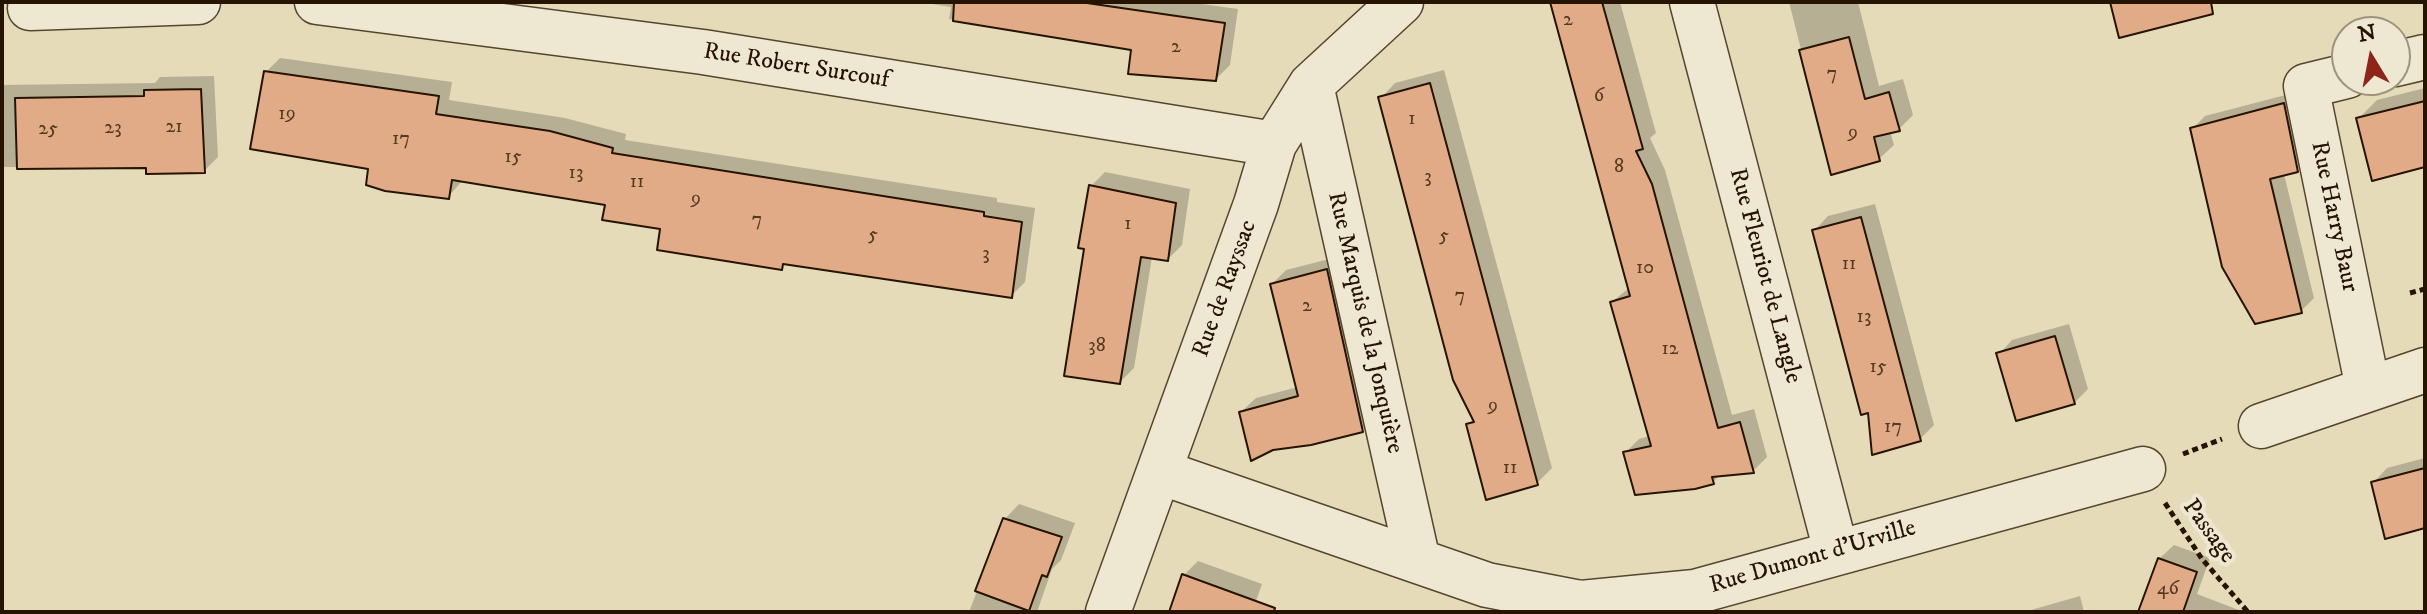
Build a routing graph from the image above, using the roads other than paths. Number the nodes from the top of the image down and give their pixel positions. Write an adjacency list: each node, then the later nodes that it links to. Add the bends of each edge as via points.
1 (198, 2): 5 (street)
2 (317, 2): 8 (street, Rue Robert Surcouf, via 703,52)
3 (1401, 2): 7 (street, Rue de Rayssac)
4 (1692, 2): 14 (street, Rue Fleuriot de Langle)
5 (30, 8)
6 (2331, 80): 10 (street, Rue Harry Baur, via 2306,86)
7 (1311, 85): 8 (street, Rue de Rayssac); 15 (street, Rue Marquis de la Jonquière)
8 (1274, 144): 13 (street, Rue de Rayssac)
9 (2425, 370): 10 (street)
10 (2368, 388): 11 (street)
11 (2261, 426)
12 (2143, 469): 14 (street, Rue Dumont d'Urville)
13 (1160, 472): 15 (street, Rue Dumont d'Urville); 17 (street, Rue de Rayssac)
14 (1836, 551): 16 (street, Rue Dumont d'Urville)
15 (1418, 561): 16 (street, Rue Dumont d'Urville, via 1487,585 1581,603)
16 (1697, 602)
17 (1108, 612)

